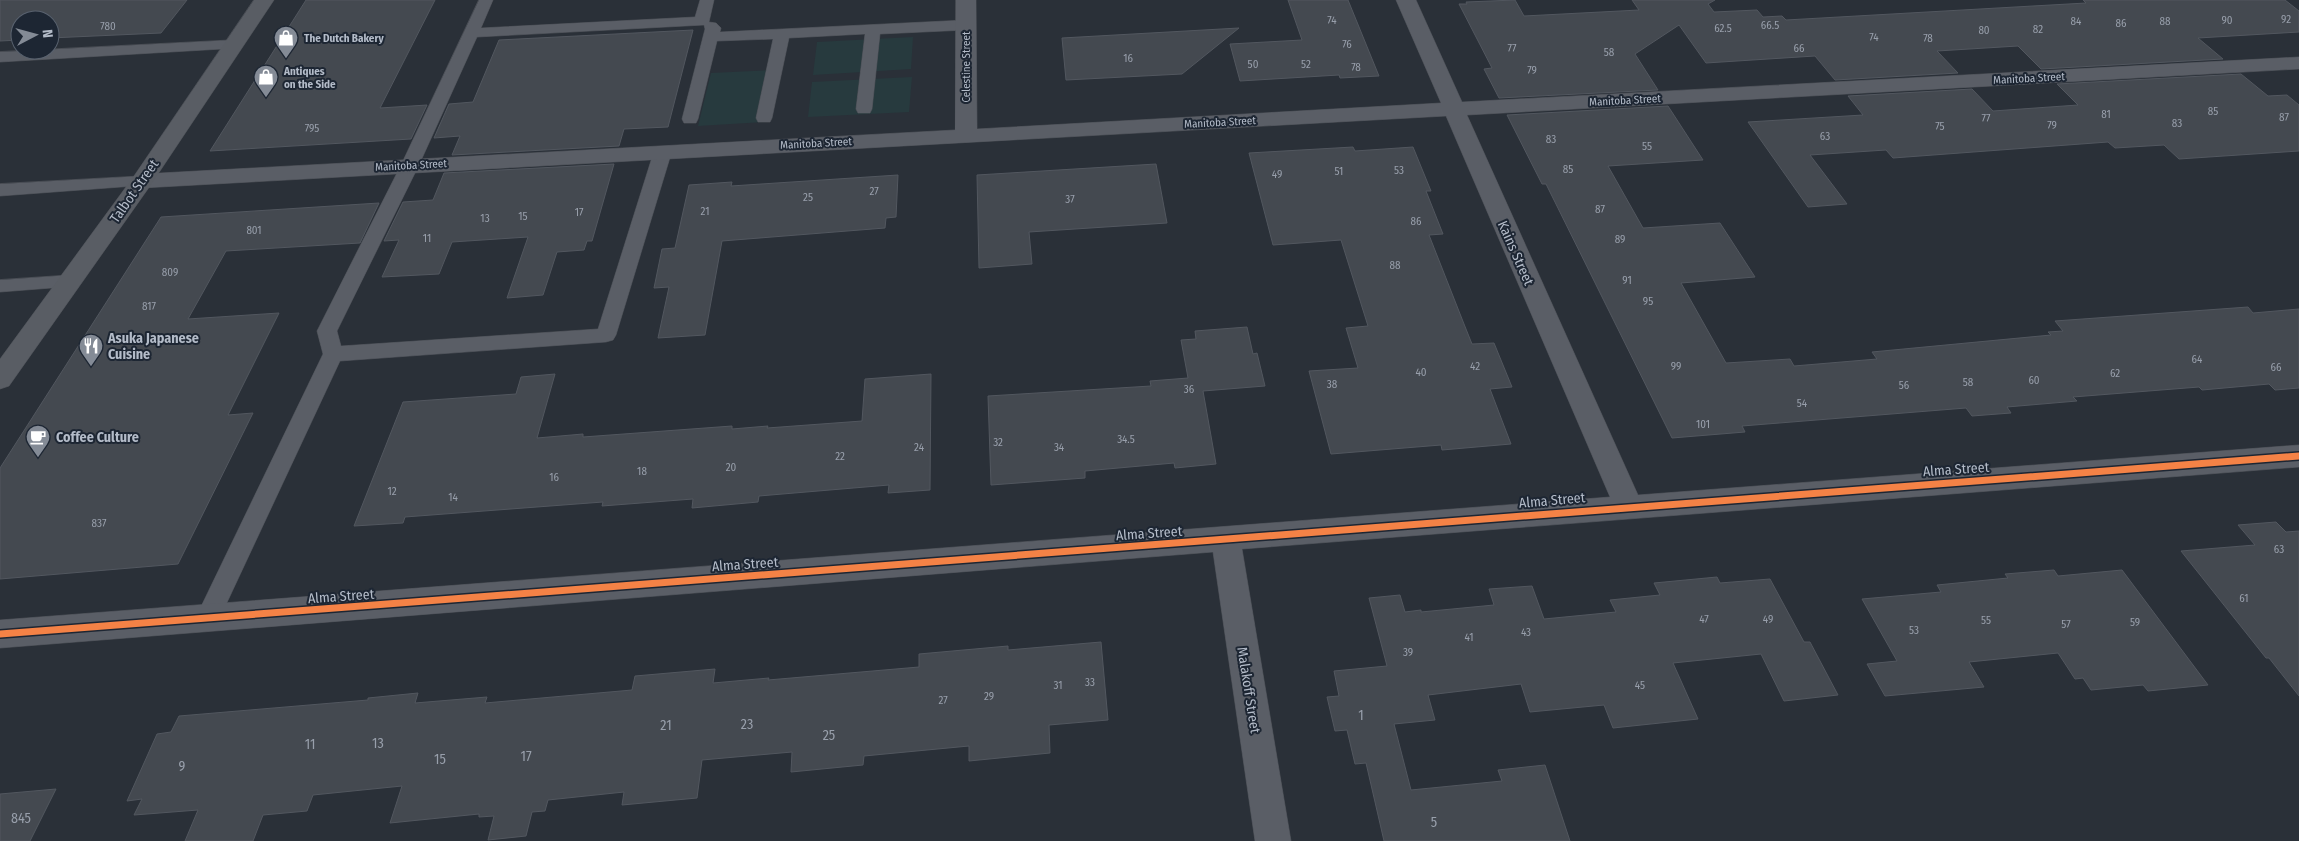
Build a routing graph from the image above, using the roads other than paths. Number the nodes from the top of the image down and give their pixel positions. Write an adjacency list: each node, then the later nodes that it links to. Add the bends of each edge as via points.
1 (264, 0): 12 (main road, Talbot Street)
2 (486, 0): 9 (lane)
3 (707, 0): 6 (lane)
4 (966, 0): 7 (street, Celestine Street)
5 (1406, 0): 16 (street, Kains Street)
6 (702, 20): 9 (lane); 11 (lane, via 713,28)
7 (966, 25): 8 (lane); 19 (street, Celestine Street)
8 (873, 29): 10 (lane); 15 (lane)
9 (471, 33): 21 (lane)
10 (782, 34): 11 (lane); 17 (lane)
11 (711, 37): 18 (lane)
12 (233, 45): 13 (lane); 22 (main road, Talbot Street)
13 (0, 57)
14 (2299, 63): 16 (street, Manitoba Street)
15 (864, 109)
16 (1452, 109): 19 (street, Manitoba Street); 29 (street, Kains Street)
17 (764, 118)
18 (690, 119)
19 (966, 135): 20 (street, Manitoba Street)
20 (663, 151): 21 (street, Manitoba Street); 26 (lane, via 606,335)
21 (410, 165): 22 (street, Manitoba Street); 26 (lane, via 327,331)
22 (142, 181): 23 (lane); 24 (main road, Talbot Street)
23 (0, 190)
24 (70, 281): 25 (lane); 27 (main road, Talbot Street)
25 (0, 286)
26 (333, 354): 31 (lane)
27 (0, 379)
28 (2299, 456): 29 (street, Alma Street)
29 (1628, 506): 30 (street, Alma Street)
30 (1226, 540): 31 (street, Alma Street); 33 (street, Malakoff Street)
31 (207, 618): 32 (street, Alma Street)
32 (0, 634)
33 (1273, 841)

